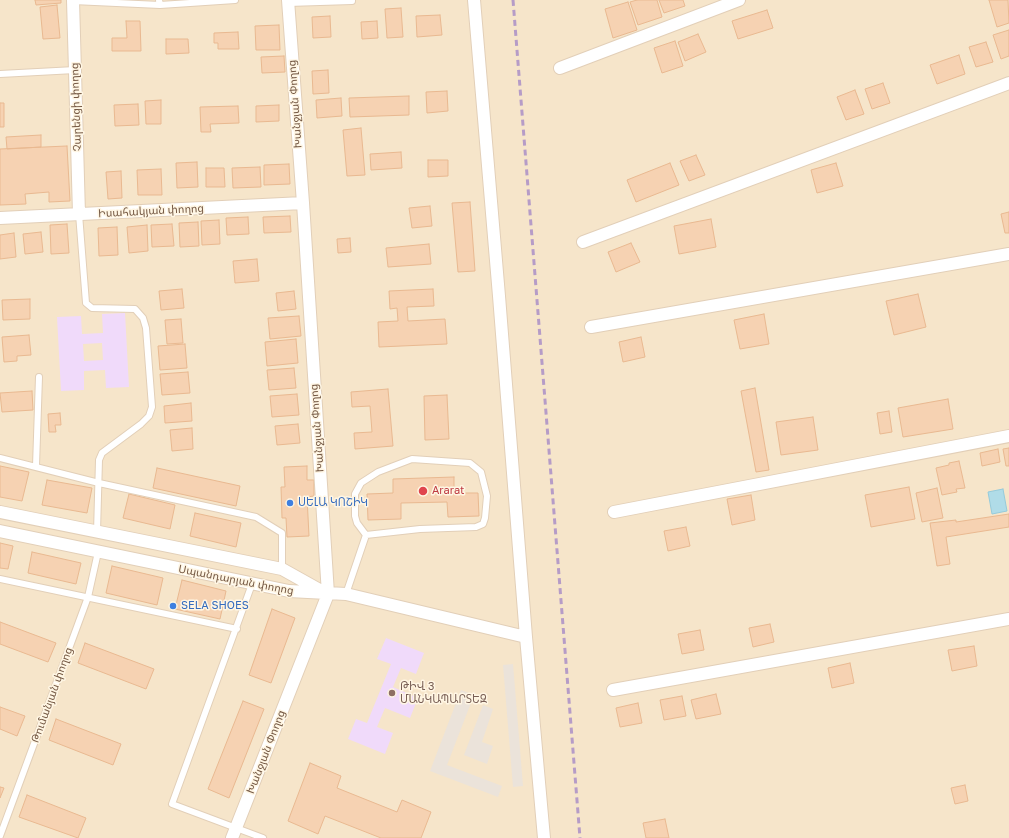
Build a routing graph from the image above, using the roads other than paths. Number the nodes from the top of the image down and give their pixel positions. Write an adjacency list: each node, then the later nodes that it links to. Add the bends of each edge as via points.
1 (73, 0): 7 (lane); 9 (street, Չարենցի փողոց)
2 (235, 0): 7 (lane)
3 (352, 0): 6 (lane)
4 (474, 0): 37 (street)
5 (739, 0): 8 (street)
6 (288, 1): 12 (street, Խանջյան Փողոց)
7 (159, 2)
8 (560, 68)
9 (75, 70): 10 (lane); 13 (street, Չարենցի փողոց)
10 (0, 74)
11 (1009, 83): 15 (street)
12 (303, 204): 13 (street, Իսահակյան փողոց); 32 (street, Խանջյան Փողոց)
13 (79, 214): 14 (street, Իսահակյան փողոց); 22 (lane, via 86,303 92,308 135,309 143,318 148,352 152,407 149,416 102,453 99,460)
14 (0, 218)
15 (583, 242)
16 (1009, 254): 17 (street)
17 (591, 327)
18 (39, 377): 21 (lane)
19 (1009, 436): 24 (street)
20 (0, 458): 21 (lane)
21 (36, 466): 22 (lane)
22 (99, 483): 26 (lane); 29 (lane, via 256,517 282,534)
23 (0, 512): 26 (street, Սպանդարյան փողոց)
24 (614, 512)
25 (0, 531): 28 (street, Սպանդարյան փողոց)
26 (97, 532): 29 (street, Սպանդարյան փողոց)
27 (366, 535): 27 (lane, via 420,529 476,527 482,524 487,496 482,472 470,463 412,459 378,472 361,483 355,494 355,516); 33 (lane)
28 (98, 552): 31 (street, Սպանդարյան փողոց); 34 (lane, Թումանյան փողոց)
29 (282, 569): 32 (street, Սպանդարյան փողոց)
30 (0, 579): 34 (lane)
31 (252, 584): 32 (street, Սպանդարյան փողոց, via 289,591); 36 (lane)
32 (328, 594): 33 (street); 39 (street, Խանջյան Փողոց)
33 (346, 594): 37 (street)
34 (88, 597): 36 (lane); 40 (lane, Թումանյան փողոց)
35 (1009, 619): 38 (street)
36 (237, 629): 39 (lane, via 172,804)
37 (526, 637): 42 (street)
38 (613, 690)
39 (234, 833): 41 (lane)
40 (0, 836)
41 (263, 838)
42 (544, 838)

